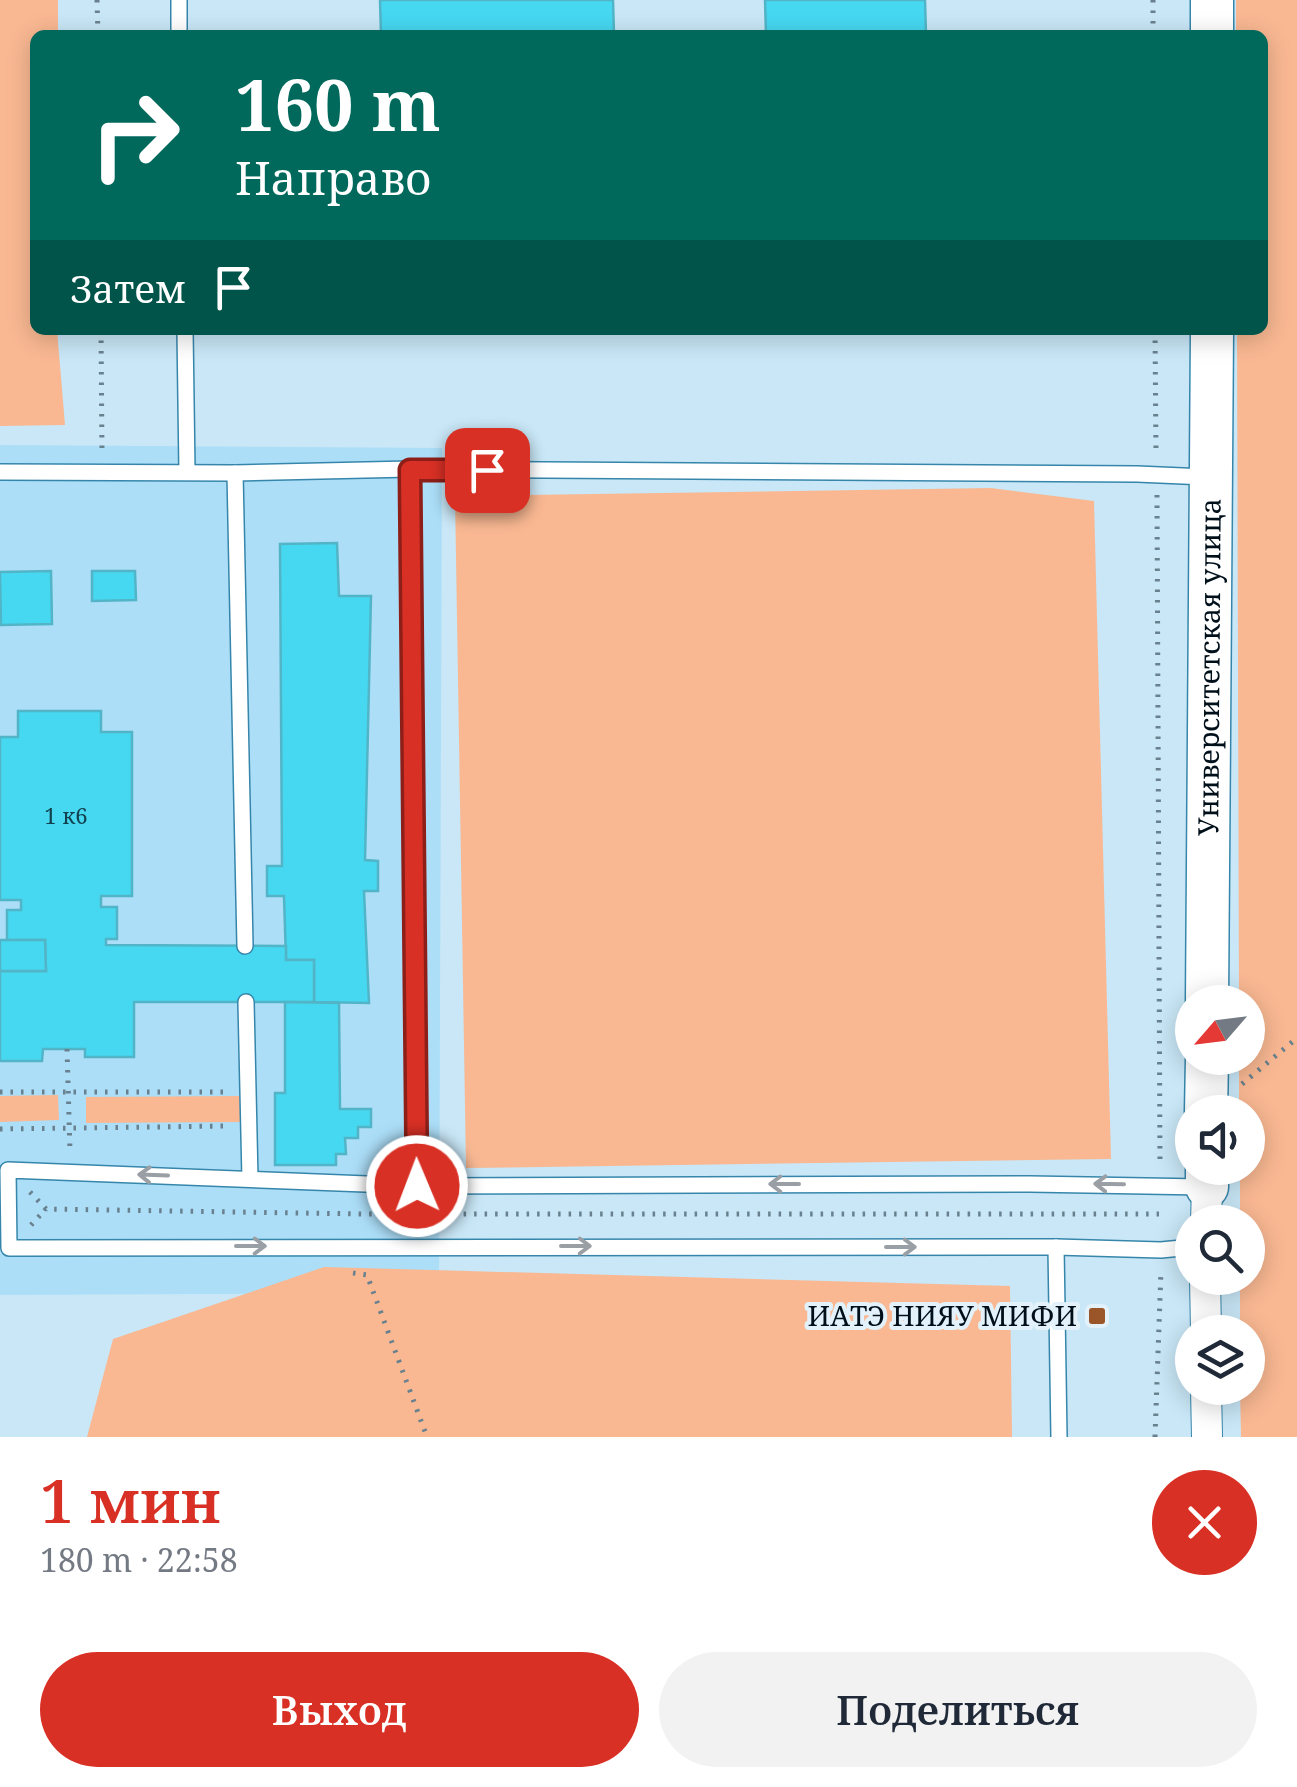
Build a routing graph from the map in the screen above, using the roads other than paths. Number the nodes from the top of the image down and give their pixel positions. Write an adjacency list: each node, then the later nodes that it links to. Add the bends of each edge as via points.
1 (178, 0): 3 (lane)
2 (1212, 0): 4 (street)
3 (179, 30)
4 (1212, 30)
5 (185, 335): 9 (lane)
6 (1212, 335): 11 (street, Университетская улица)
7 (410, 470): 10 (lane); 11 (lane); 16 (lane)
8 (0, 472): 9 (lane)
9 (187, 472): 10 (lane)
10 (235, 472): 12 (lane)
11 (1212, 477): 13 (street, Университетская улица)
12 (245, 946)
13 (1207, 985)
14 (246, 1002): 15 (lane)
15 (250, 1179): 16 (lane); 18 (lane, one-way to 18, via 8,1170 9,1248)
16 (417, 1186): 17 (lane, one-way to 16, via 1160,1185)
17 (1206, 1192)
18 (1056, 1246): 19 (lane); 21 (lane)
19 (1175, 1249)
20 (1206, 1405): 22 (street)
21 (1059, 1437)
22 (1206, 1437)

